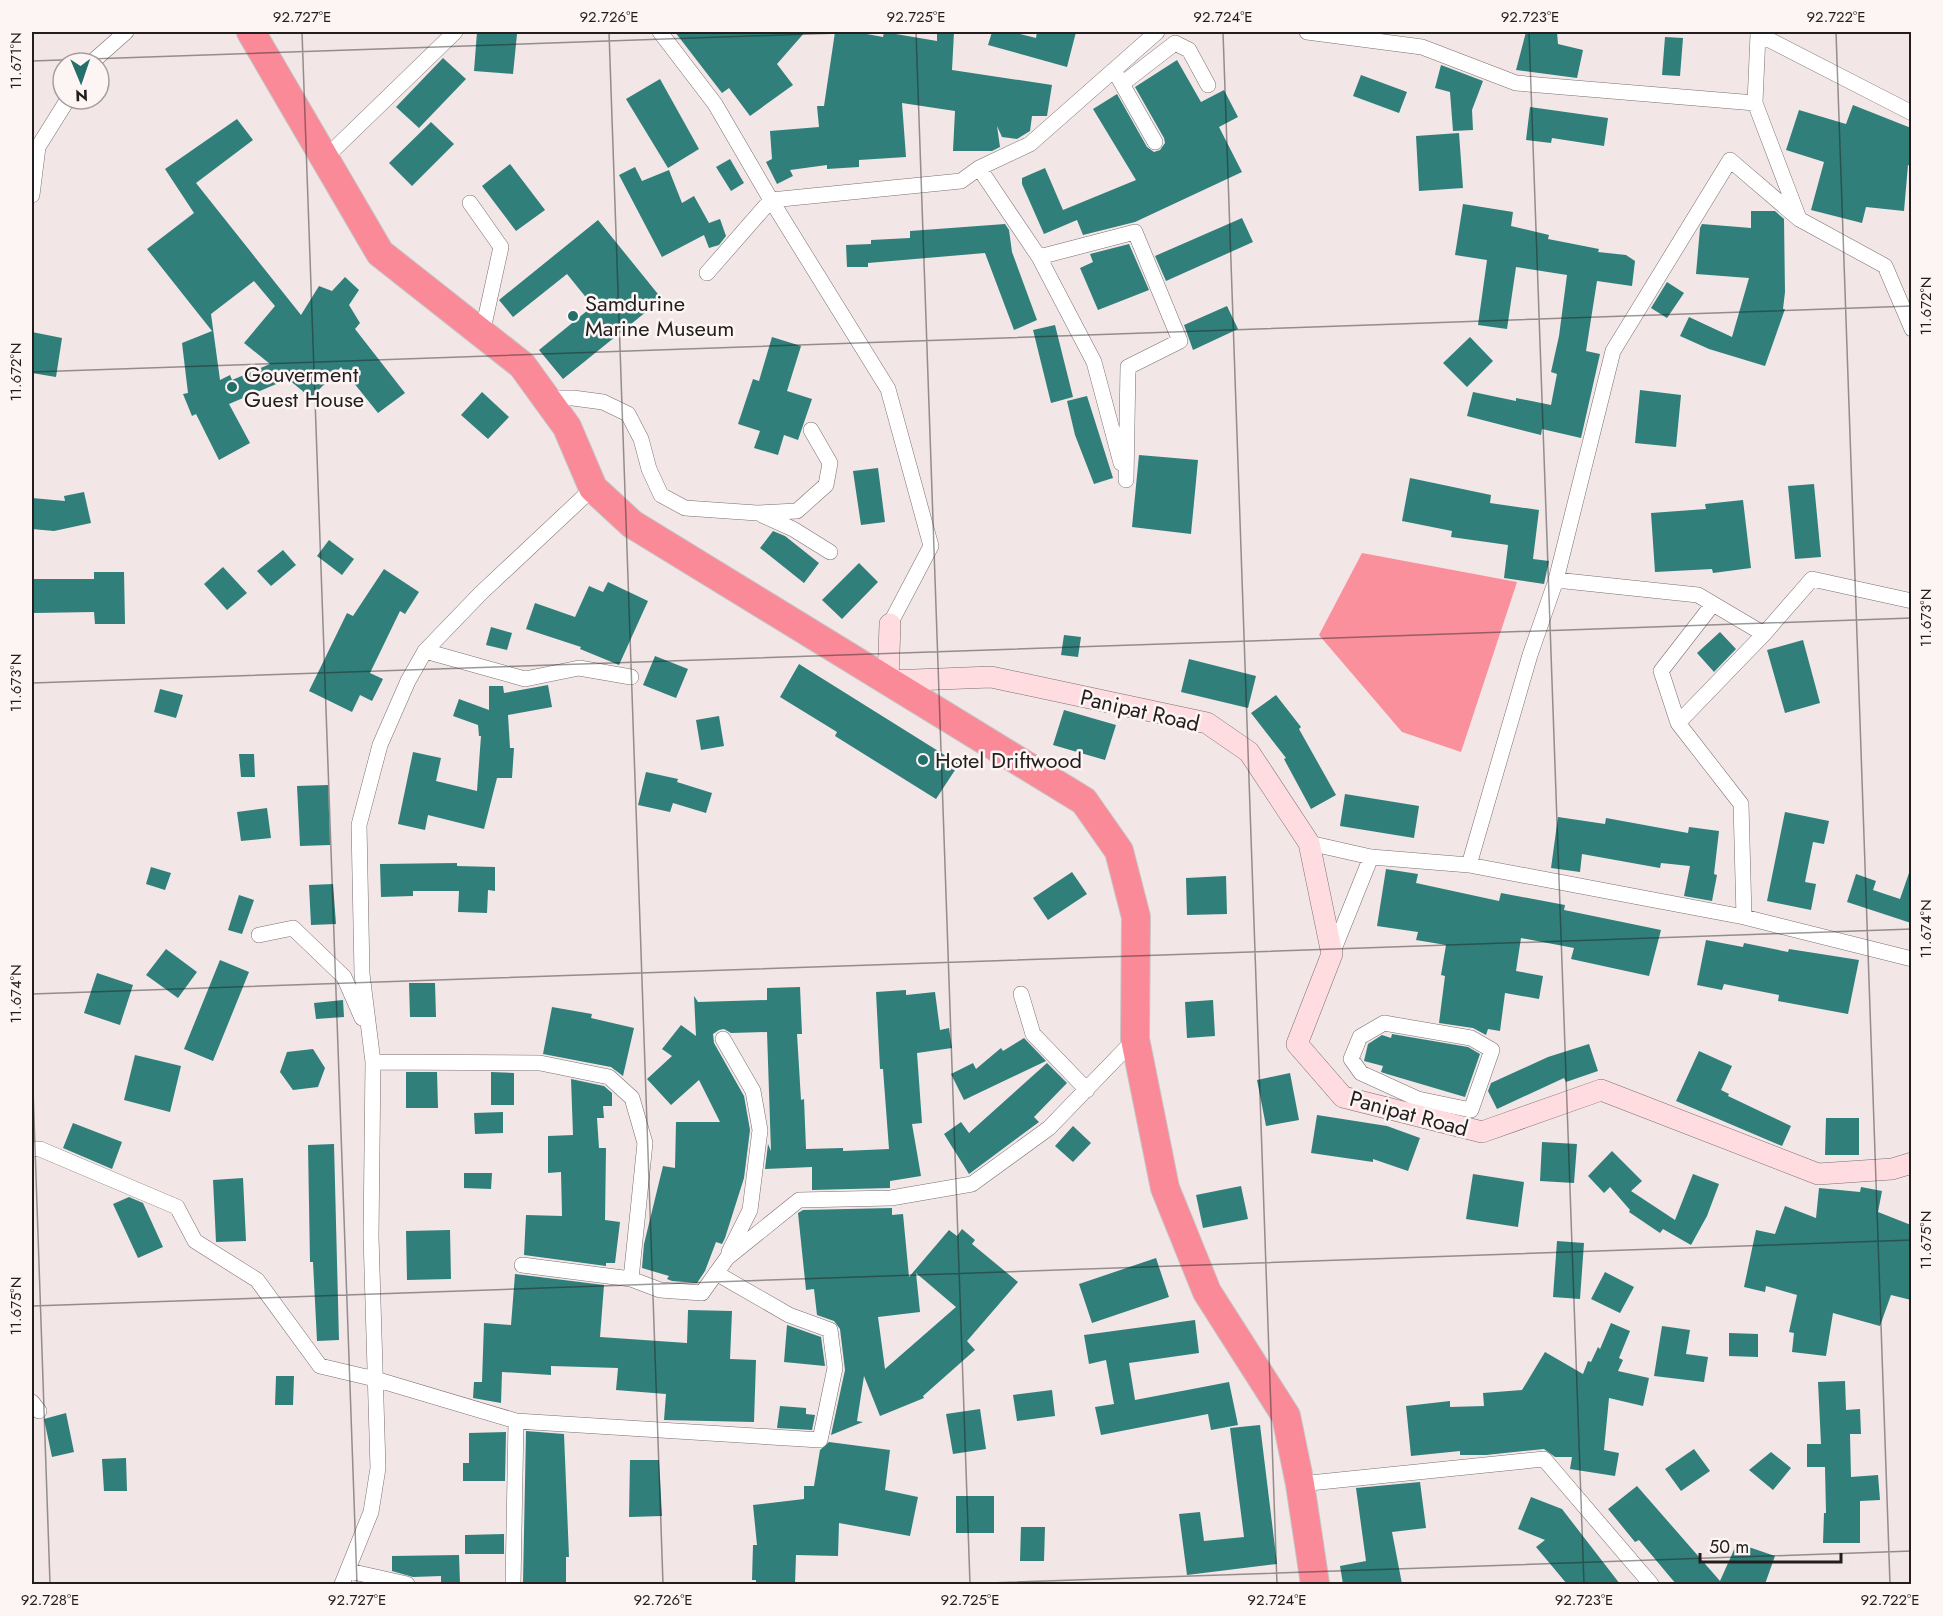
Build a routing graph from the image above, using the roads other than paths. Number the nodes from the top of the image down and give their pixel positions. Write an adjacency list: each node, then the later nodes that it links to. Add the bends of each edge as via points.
1 (126, 32): 8 (street)
2 (250, 32): 16 (highway)
3 (455, 32): 16 (street)
4 (660, 32): 19 (street, via 715,104)
5 (1157, 32): 9 (street)
6 (1307, 32): 12 (street, via 1422,47 1516,83)
7 (1760, 32): 12 (street); 14 (street)
8 (105, 51)
9 (1114, 70): 10 (street); 17 (street, via 1030,144)
10 (1122, 84): 11 (street, via 1175,43 1189,50); 15 (street)
11 (1208, 85)
12 (1755, 103): 21 (street)
13 (60, 111): 18 (street, via 38,147)
14 (1911, 113)
15 (1155, 142)
16 (325, 158): 25 (highway, via 380,253)
17 (979, 168): 19 (street, via 961,181); 22 (street)
18 (32, 195)
19 (771, 200): 23 (street); 34 (street, via 888,389 930,546)
20 (470, 203): 25 (street, via 501,247)
21 (1799, 219): 24 (street, via 1885,266); 31 (street, via 1730,160 1613,351)
22 (1039, 257): 22 (street, via 1094,362 1126,480 1128,367 1180,341 1135,232)
23 (707, 273)
24 (1911, 329)
25 (482, 334): 26 (highway, via 522,365)
26 (546, 399): 28 (highway, via 567,427); 29 (street, via 603,402 628,414 661,495 685,508)
27 (811, 430): 29 (street, via 830,463 826,485 797,512)
28 (592, 488): 36 (street); 38 (highway, via 632,524)
29 (757, 513): 30 (street)
30 (830, 552)
31 (1556, 580): 33 (street, via 1698,595); 42 (street)
32 (1911, 602): 35 (street, via 1812,579)
33 (1713, 604): 35 (street); 39 (street, via 1661,671)
34 (890, 624): 38 (street)
35 (1764, 634): 39 (street)
36 (425, 651): 37 (street, via 525,679 579,668); 48 (street, via 380,746 359,825 362,974)
37 (631, 677)
38 (888, 681): 40 (street, Panipat Road, via 991,677 1207,723 1249,752); 50 (highway, via 1084,801 1113,842 1119,851 1136,917)
39 (1678, 723): 43 (street, via 1741,804)
40 (1309, 843): 41 (street); 45 (street, Panipat Road)
41 (1371, 857): 42 (street); 45 (street)
42 (1469, 865): 43 (street)
43 (1744, 917): 46 (street)
44 (259, 935): 48 (street, via 293,928 344,977)
45 (1332, 954): 53 (street, Panipat Road, via 1297,1044 1343,1097)
46 (1911, 959)
47 (1021, 993): 52 (street, via 1033,1034)
48 (370, 1034): 51 (street)
49 (723, 1039): 56 (street, via 753,1091 760,1130 750,1210)
50 (1135, 1039): 52 (street); 62 (highway, via 1165,1188 1207,1292 1286,1416)
51 (373, 1062): 59 (street, via 540,1063 609,1077 632,1098 645,1143); 60 (street, via 371,1236)
52 (1087, 1090): 56 (street, via 1049,1128 972,1184 891,1198 799,1200)
53 (1415, 1107): 53 (street, via 1361,1072 1351,1059 1360,1037 1384,1023 1471,1038 1492,1050 1471,1110); 55 (street, Panipat Road, via 1482,1132 1601,1090 1818,1174)
54 (32, 1149): 60 (street, via 177,1207 195,1241 257,1280 320,1366)
55 (1911, 1163)
56 (727, 1258): 58 (street)
57 (522, 1265): 59 (street)
58 (716, 1273): 59 (street, via 702,1293 660,1290); 61 (street, via 789,1315 830,1330 835,1368 820,1440)
59 (631, 1279)
60 (375, 1379): 61 (street); 63 (street, via 378,1468 371,1512)
61 (516, 1421): 65 (street)
62 (1300, 1484): 66 (highway); 67 (street, via 1544,1459)
63 (345, 1578): 64 (street)
64 (407, 1584)
65 (513, 1584)
66 (1315, 1584)
67 (1651, 1584)

